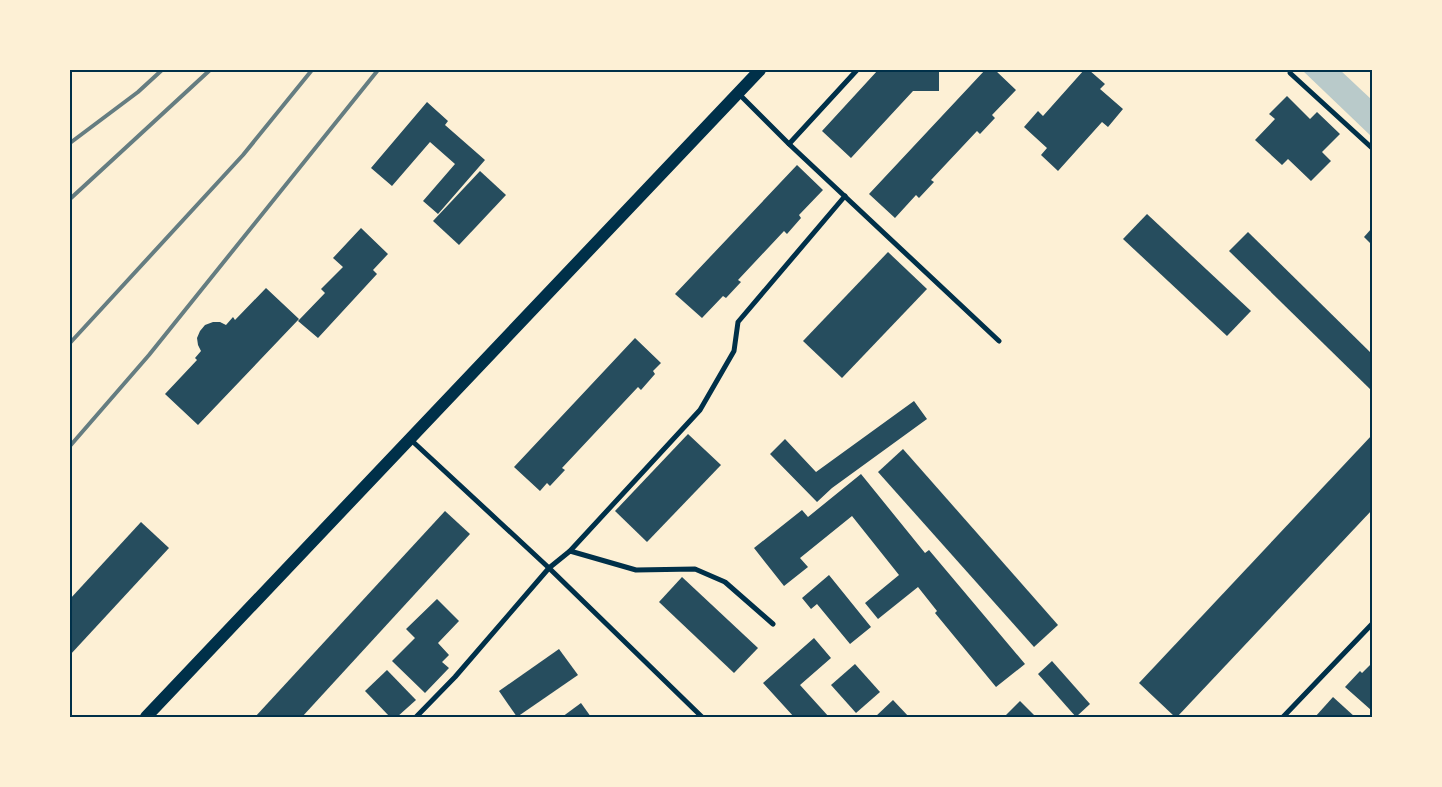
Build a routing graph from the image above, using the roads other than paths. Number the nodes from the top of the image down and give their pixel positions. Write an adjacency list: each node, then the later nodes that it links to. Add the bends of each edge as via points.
1 (760, 70): 4 (main road)
2 (857, 70): 5 (street)
3 (1290, 72): 6 (street)
4 (738, 93): 5 (street); 9 (main road)
5 (789, 144): 7 (street)
6 (1372, 148)
7 (845, 196): 8 (street); 10 (street, via 738,322 734,351 700,410)
8 (1000, 341)
9 (409, 438): 11 (street); 14 (main road)
10 (570, 551): 11 (street); 12 (street, via 636,570 695,569 725,582)
11 (549, 568): 15 (street); 16 (street)
12 (773, 624)
13 (1372, 624): 17 (street)
14 (146, 717)
15 (416, 717)
16 (702, 717)
17 (1283, 717)

